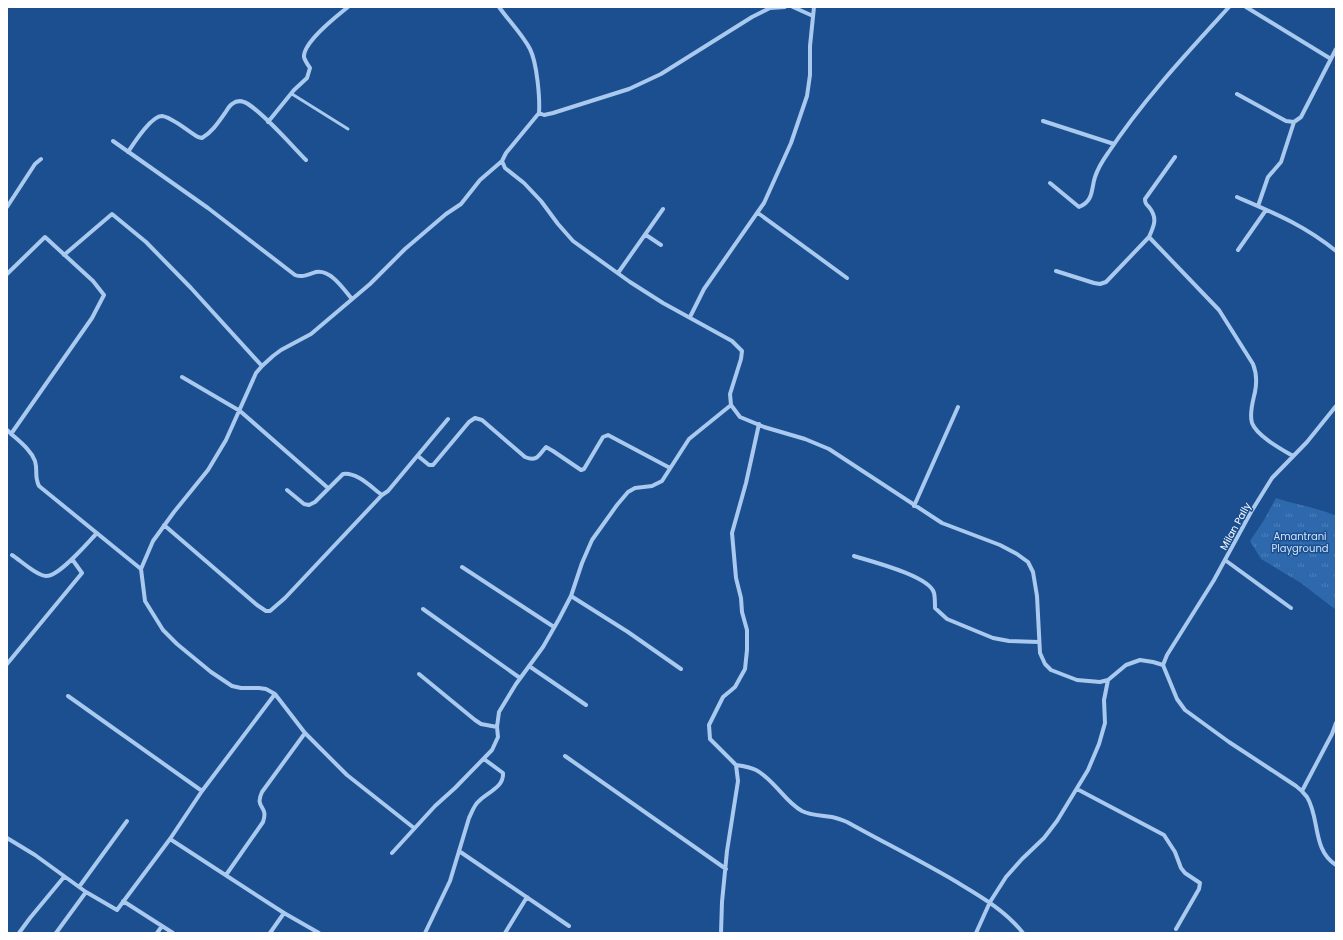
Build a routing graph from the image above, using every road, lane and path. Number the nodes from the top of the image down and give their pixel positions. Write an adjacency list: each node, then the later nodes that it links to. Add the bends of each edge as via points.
1 (348, 7): 12 (street, via 318,32 308,46 304,58 310,72)
2 (499, 7): 14 (street, via 531,51)
3 (785, 7): 14 (street, via 764,11 661,74 629,89 553,113)
4 (794, 7): 8 (street)
5 (814, 7): 8 (street)
6 (1229, 7): 20 (street, via 1188,52)
7 (1246, 7): 11 (street)
8 (812, 16): 32 (street, via 807,96 791,142)
9 (1336, 49): 10 (street)
10 (1335, 55): 11 (street)
11 (1330, 59): 17 (street, via 1301,117)
12 (292, 94): 16 (street); 18 (lane)
13 (1237, 94): 17 (street, via 1286,122)
14 (539, 113): 25 (street)
15 (1043, 121): 20 (street)
16 (268, 122): 21 (street, via 249,104 238,101 231,105 215,127 202,138 162,116 155,118 146,127); 24 (street)
17 (1294, 122): 28 (street, via 1281,162 1268,177)
18 (348, 129)
19 (113, 141): 21 (street)
20 (1114, 144): 26 (street, via 1098,168 1092,193 1085,204 1078,207)
21 (128, 152): 43 (street, via 295,274 299,276 322,271 327,273)
22 (1176, 157): 34 (street, via 1145,199 1155,218)
23 (41, 159): 29 (street, via 35,164)
24 (306, 160)
25 (502, 161): 40 (street, via 505,168 541,201 573,241); 43 (street, via 480,180 461,204 405,249)
26 (1050, 183)
27 (1237, 197): 28 (street)
28 (1258, 206): 31 (street)
29 (7, 207)
30 (663, 209): 33 (street)
31 (1266, 210): 36 (street); 37 (street, via 1304,228)
32 (758, 213): 42 (street); 44 (street, via 704,289)
33 (646, 235): 35 (street); 40 (street)
34 (1149, 237): 39 (street, via 1106,282 1094,283); 56 (street, via 1219,310 1256,372 1257,381 1251,411 1256,430)
35 (661, 245)
36 (1238, 250)
37 (1336, 251)
38 (64, 255): 41 (street, via 45,237); 45 (street, via 112,214 156,252); 54 (street, via 93,281 104,295 92,318)
39 (1056, 271)
40 (618, 273): 44 (street, via 663,303)
41 (7, 274)
42 (847, 278)
43 (352, 299): 45 (street, via 311,334 281,350)
44 (690, 317): 47 (street, via 732,341 742,351 730,394)
45 (262, 366): 50 (street, via 256,373)
46 (182, 377): 50 (street)
47 (732, 405): 52 (street, via 740,416); 57 (street, via 689,439)
48 (1336, 406): 56 (street, Milan Pally)
49 (958, 407): 61 (street)
50 (240, 411): 58 (street); 62 (street, via 215,459)
51 (448, 419): 55 (street)
52 (758, 424): 61 (street, via 829,449); 90 (street, via 746,483 732,533 736,578 747,630 745,669 735,687 723,698 709,725 710,739)
53 (7, 430): 54 (street)
54 (11, 434): 63 (street, via 27,448 35,460 35,478 39,486)
55 (418, 456): 57 (street, via 429,465 433,465 468,422 475,418 482,420 525,457 532,459 546,447 581,470 603,437 608,435); 60 (street)
56 (1293, 456): 67 (street, Milan Pally, via 1272,478)
57 (670, 468): 70 (street, via 662,480 652,486 635,488 617,505 592,540)
58 (328, 488): 59 (street, via 309,505); 60 (street, via 343,474 349,473)
59 (287, 490)
60 (382, 496): 62 (street, via 286,598 270,611 256,605)
61 (914, 506): 74 (street, via 942,523 1000,545 1028,562 1034,572)
62 (164, 525): 69 (street)
63 (97, 533): 66 (street); 69 (street)
64 (12, 555): 66 (street, via 47,576 55,573)
65 (854, 556): 74 (street, via 912,575 930,586 934,592 935,608 947,619 993,638)
66 (72, 559): 75 (street, via 82,573)
67 (1225, 560): 71 (street); 76 (street, Milan Pally)
68 (462, 567): 73 (street)
69 (141, 569): 82 (street, via 145,601 163,630 178,644 232,686 266,689)
70 (571, 596): 73 (street); 78 (street)
71 (1291, 608)
72 (423, 609): 80 (street)
73 (554, 627): 77 (street)
74 (1039, 642): 81 (street, via 1040,653 1051,670 1077,680)
75 (7, 664)
76 (1163, 665): 81 (street, via 1140,660 1126,665); 93 (street, via 1177,699 1185,710)
77 (529, 666): 80 (street); 84 (street)
78 (681, 669)
79 (419, 674): 86 (street, via 475,720)
80 (520, 678): 86 (street, via 498,712)
81 (1108, 680): 91 (street, via 1104,700 1105,723 1088,770)
82 (275, 694): 87 (street); 92 (street)
83 (68, 696): 92 (street)
84 (586, 705)
85 (1336, 723): 93 (street)
86 (497, 727): 89 (street, via 498,737)
87 (305, 733): 95 (street, via 347,775); 102 (street, via 262,792 259,804 264,811 263,822)
88 (565, 756): 101 (street)
89 (484, 759): 95 (street); 98 (street, via 503,773 504,779 473,808)
90 (736, 765): 101 (street, via 738,781); 108 (street, via 758,771 801,810 847,822)
91 (1077, 789): 108 (street, via 1044,838 1006,877); 112 (street, via 1164,835 1181,868 1200,883)
92 (202, 791): 97 (street)
93 (1302, 791): 100 (street, via 1310,803 1322,850)
94 (127, 821): 104 (street)
95 (414, 828): 99 (street)
96 (7, 838): 103 (street)
97 (170, 839): 102 (street); 107 (street)
98 (459, 851): 106 (street); 119 (street, via 450,881)
99 (392, 853)
100 (1336, 865)
101 (726, 869): 121 (street)
102 (226, 875): 109 (street)
103 (64, 877): 104 (street); 113 (street)
104 (79, 887): 105 (street)
105 (86, 892): 107 (street, via 117,910); 114 (street)
106 (527, 897): 111 (street); 120 (street)
107 (124, 901): 110 (street)
108 (990, 902): 122 (street); 123 (street, via 1014,921)
109 (284, 913): 117 (street); 118 (street)
110 (162, 926): 115 (street); 116 (street)
111 (569, 926)
112 (1176, 929)
113 (19, 933)
114 (56, 933)
115 (157, 933)
116 (173, 933)
117 (270, 933)
118 (319, 933)
119 (425, 933)
120 (505, 933)
121 (721, 933)
122 (976, 933)
123 (1023, 933)

